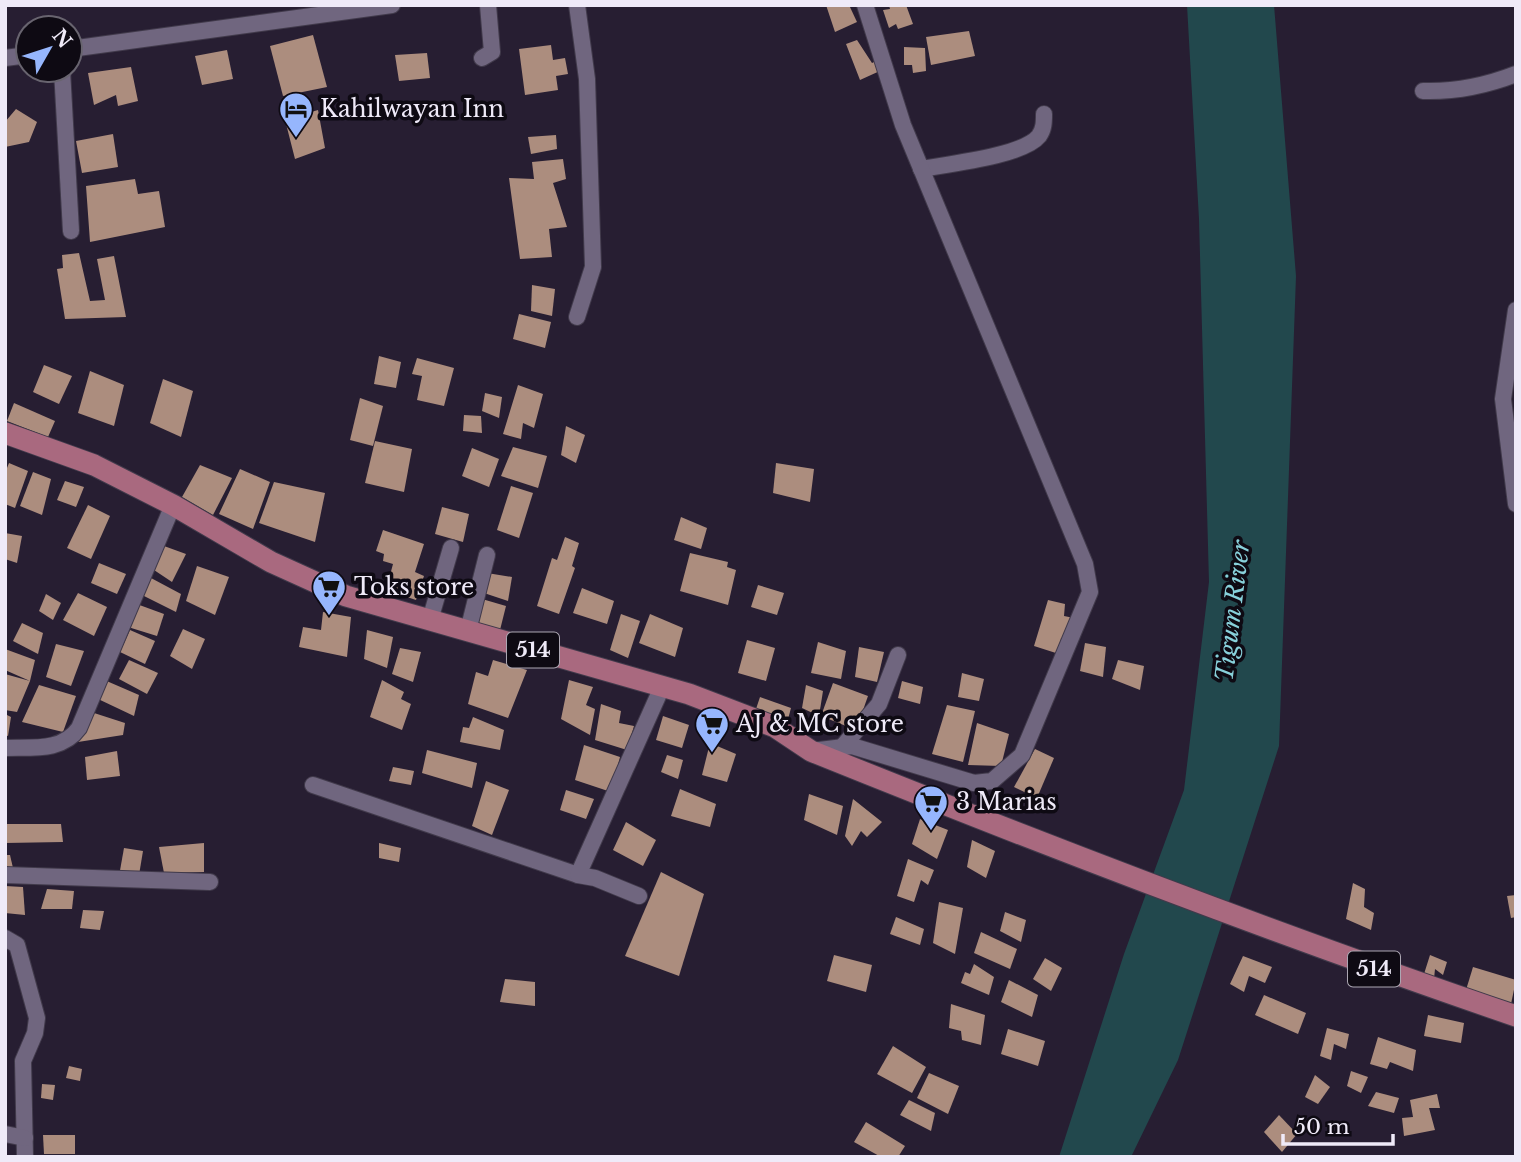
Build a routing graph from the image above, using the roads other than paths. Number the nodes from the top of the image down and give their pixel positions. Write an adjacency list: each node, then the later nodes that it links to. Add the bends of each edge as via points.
1 (392, 5): 5 (street)
2 (488, 5): 6 (street, via 493,48)
3 (577, 5): 14 (street, via 587,79 593,267)
4 (865, 5): 11 (street, via 903,125)
5 (84, 47)
6 (482, 58)
7 (1516, 74): 9 (street, via 1490,85)
8 (63, 84): 12 (street)
9 (1423, 91)
10 (1044, 114): 11 (street, via 1043,127 1030,143)
11 (922, 169): 25 (street, via 1085,564 1090,592 1022,755 992,781 974,783)
12 (71, 231)
13 (1516, 310): 15 (street)
14 (577, 317)
15 (1511, 398): 17 (street)
16 (5, 433): 18 (main road, 514, via 94,465)
17 (1516, 504)
18 (173, 505): 21 (main road, 514, via 271,562 334,590); 26 (street, via 79,728 57,746)
19 (451, 548): 21 (street)
20 (487, 555): 22 (street)
21 (430, 620): 22 (main road, 514)
22 (468, 631): 24 (main road, 514)
23 (898, 654): 25 (street, via 879,704)
24 (662, 687): 27 (main road, 514, via 775,727); 30 (street)
25 (843, 746): 27 (street)
26 (5, 748)
27 (811, 751): 34 (main road, 514, via 1233,917)
28 (313, 785): 30 (street)
29 (5, 875): 31 (street)
30 (578, 875): 32 (street)
31 (210, 882)
32 (639, 896)
33 (5, 938): 36 (street, via 17,945 37,1017 23,1061)
34 (1516, 1016)
35 (5, 1134): 36 (street)
36 (25, 1138): 37 (street)
37 (26, 1157)

